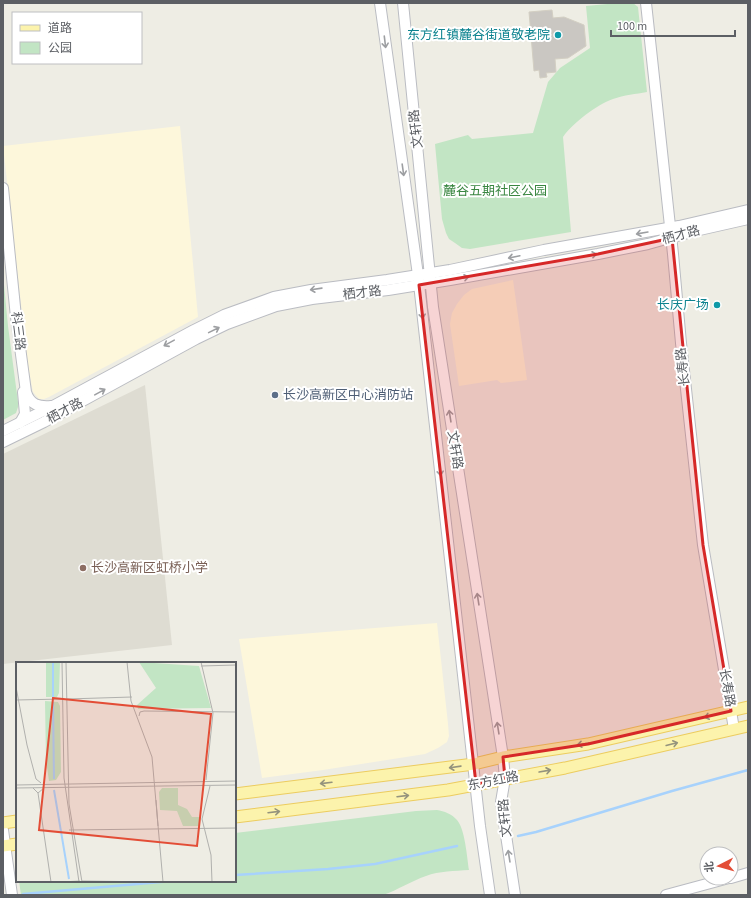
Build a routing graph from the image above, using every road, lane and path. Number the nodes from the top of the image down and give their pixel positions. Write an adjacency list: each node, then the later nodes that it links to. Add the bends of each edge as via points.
1 (380, 3): 11 (main road, 文轩路, one-way to 11)
2 (403, 3): 10 (main road, 文轩路)
3 (646, 3): 9 (main road, 长寿路)
4 (650, 3): 9 (main road, 长寿路)
5 (3, 188): 12 (main road, 科三路, via 26,392 36,405)
6 (748, 210): 9 (main road, 栖才路)
7 (3, 215): 13 (main road, 科三路, via 25,404 25,414)
8 (748, 219): 9 (main road, 栖才路)
9 (673, 232): 10 (main road, 栖才路, via 544,250); 17 (main road, 长寿路, via 707,545)
10 (431, 278): 11 (main road, 栖才路); 19 (main road, 文轩路, one-way to 10, via 433,307)
11 (418, 280): 12 (main road, 栖才路, one-way to 12, via 296,292 258,302 194,330); 15 (main road, 栖才路, one-way to 11, via 196,339 260,311); 20 (main road, 文轩路, one-way to 20)
12 (53, 406): 13 (main road, 栖才路)
13 (20, 423): 14 (main road, 栖才路)
14 (3, 431)
15 (3, 442)
16 (748, 707): 17 (main road, 东方红路)
17 (733, 710): 18 (main road, 长寿路); 19 (main road, 东方红路, one-way to 19, via 588,744)
18 (741, 728): 21 (main road, 东方红路, one-way to 18, via 565,768)
19 (503, 757): 20 (main road, 东方红路); 21 (main road, 文轩路)
20 (474, 764): 22 (main road, 文轩路); 23 (main road, 东方红路, one-way to 23)
21 (505, 778): 22 (main road, 东方红路); 35 (main road, 文轩路, one-way to 21, via 501,802)
22 (476, 784): 24 (main road, 东方红路, one-way to 22, via 448,790); 34 (main road, 文轩路)
23 (236, 794)
24 (236, 817)
25 (16, 821): 26 (main road)
26 (3, 823)
27 (3, 830): 29 (main road)
28 (16, 844): 29 (main road)
29 (4, 845): 33 (main road)
30 (3, 860): 32 (main road)
31 (700, 886): 36 (main road)
32 (7, 895)
33 (12, 895)
34 (490, 895)
35 (515, 895)
36 (666, 895)

